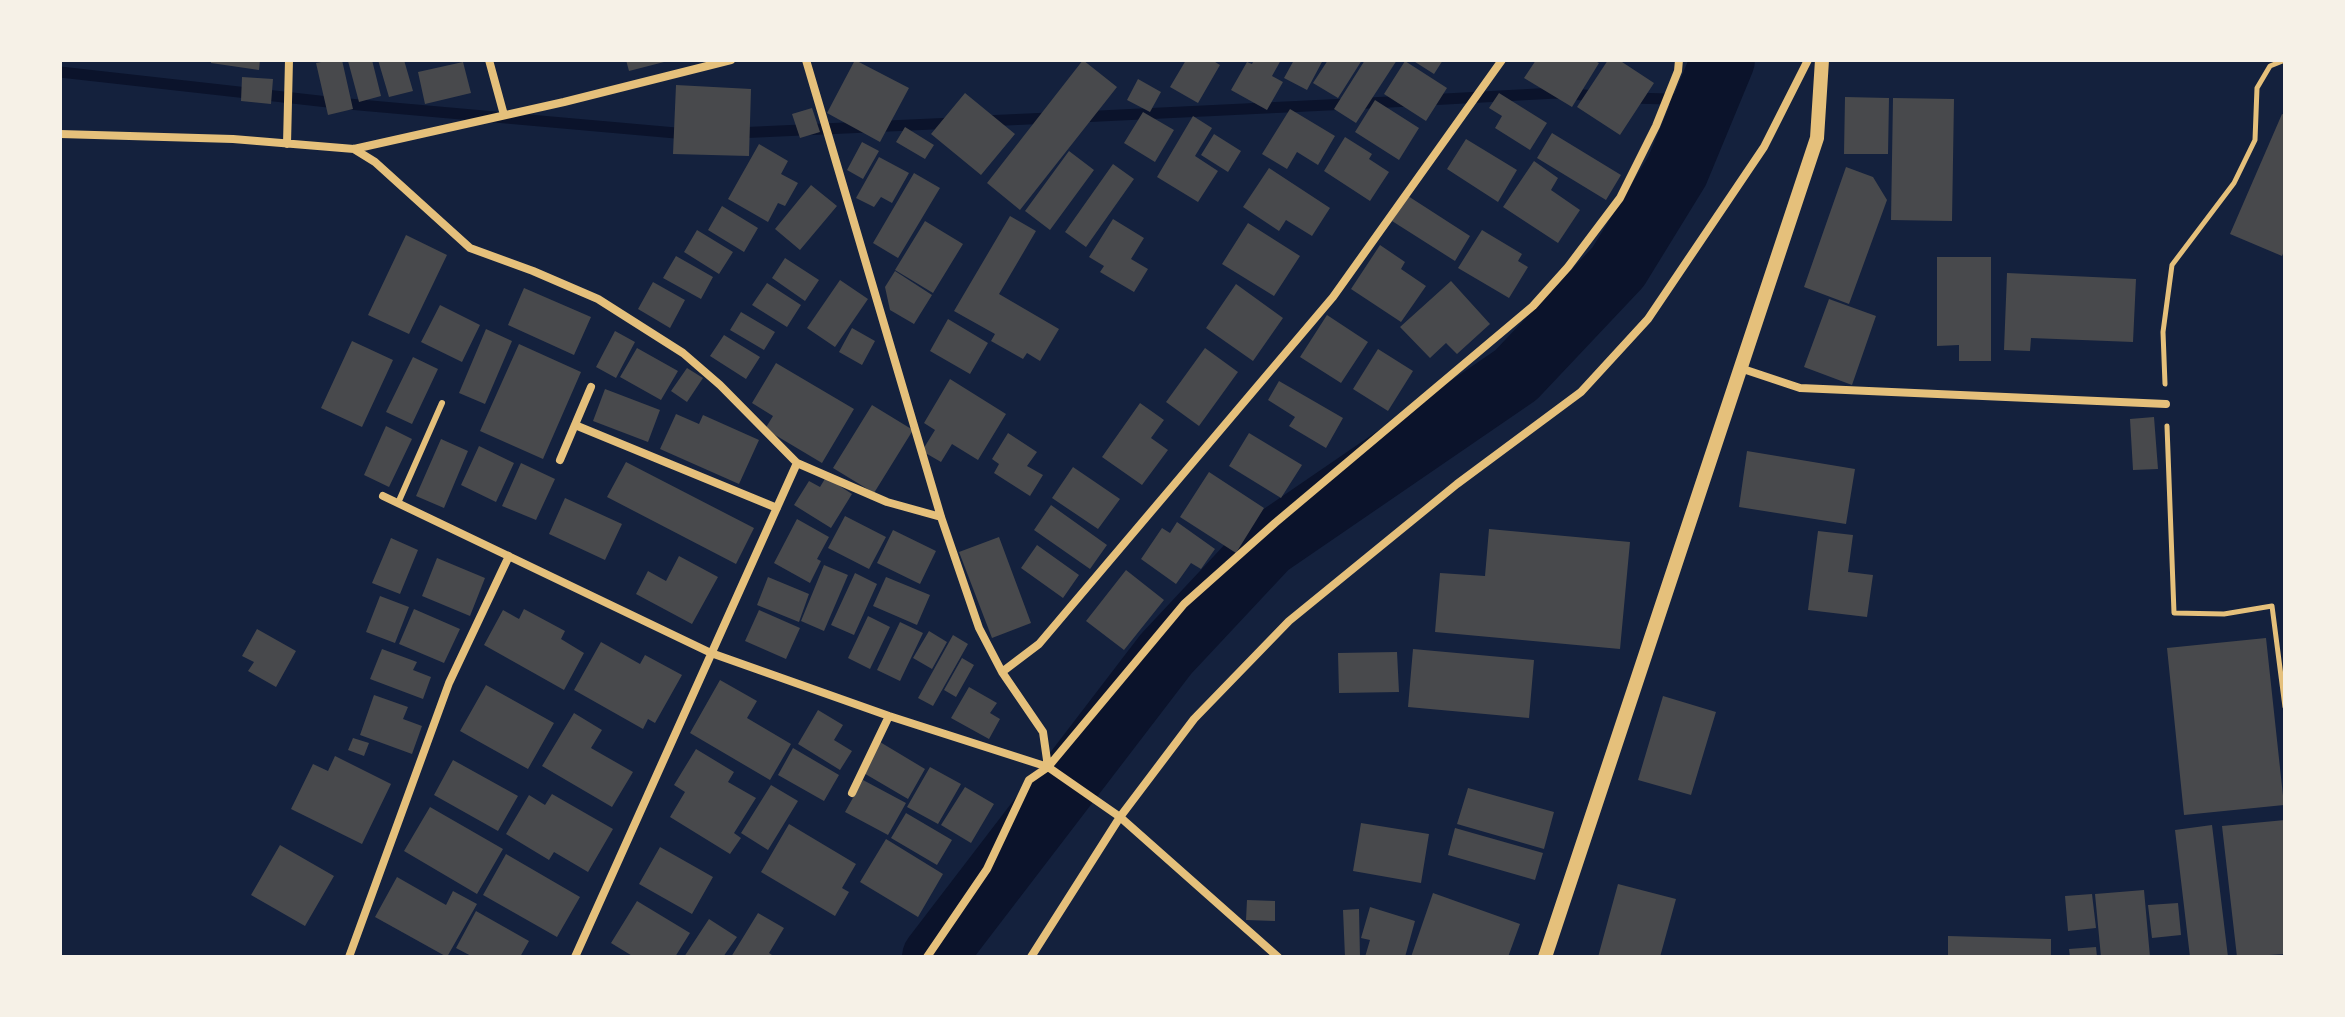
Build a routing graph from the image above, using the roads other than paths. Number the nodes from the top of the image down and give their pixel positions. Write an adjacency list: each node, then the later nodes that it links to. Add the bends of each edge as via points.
1 (289, 60): 11 (street)
2 (489, 60): 9 (street)
3 (731, 60): 9 (street)
4 (806, 60): 23 (street)
5 (1502, 60): 26 (street, via 1333,297 1039,644)
6 (1679, 60): 28 (street, via 1656,126 1620,198 1568,267 1533,306 1184,604)
7 (1808, 60): 30 (street, via 1764,147 1648,319 1581,392 1457,484 1289,621 1194,719)
8 (1822, 60): 13 (street, via 1817,138)
9 (504, 115): 12 (street)
10 (60, 134): 11 (street)
11 (287, 144): 12 (street)
12 (354, 149): 19 (street, via 470,248 598,299 683,353)
13 (1740, 368): 16 (street, via 1800,388); 36 (street)
14 (591, 387): 17 (street)
15 (442, 403): 21 (lane)
16 (2166, 404)
17 (575, 425): 18 (street); 22 (street)
18 (560, 460)
19 (797, 463): 22 (street); 23 (street, via 887,502)
20 (383, 496): 21 (street)
21 (398, 503): 24 (street)
22 (777, 508): 25 (street)
23 (941, 517): 26 (street, via 979,628)
24 (509, 556): 25 (street); 31 (street, via 449,683)
25 (711, 653): 27 (street); 32 (street)
26 (1002, 672): 28 (street, via 1043,732)
27 (889, 716): 28 (street); 29 (street)
28 (1048, 767): 30 (street); 33 (street, via 1029,780 987,869)
29 (852, 793)
30 (1120, 817): 34 (street); 35 (street)
31 (349, 957)
32 (575, 957)
33 (927, 957)
34 (1031, 957)
35 (1278, 957)
36 (1545, 957)

